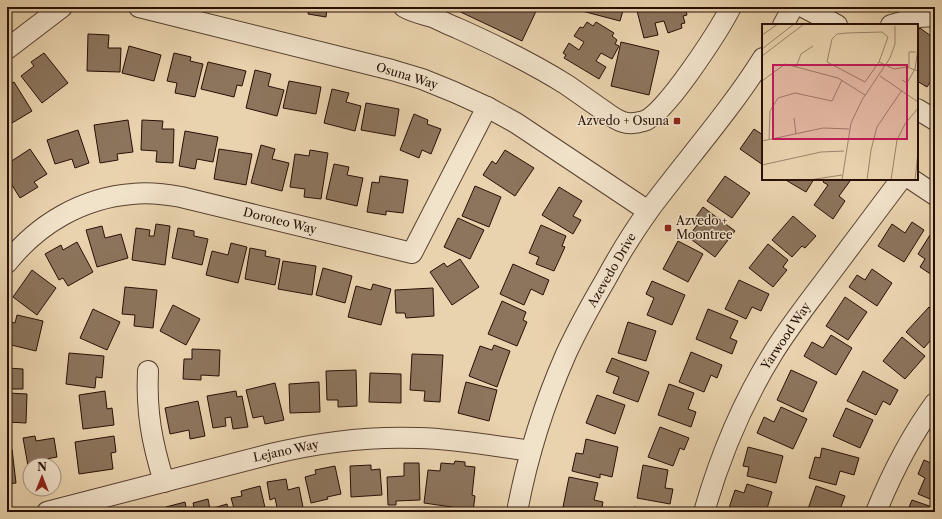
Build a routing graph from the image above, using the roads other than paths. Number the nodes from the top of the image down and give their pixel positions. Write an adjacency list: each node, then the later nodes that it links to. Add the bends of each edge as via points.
1 (62, 7): 12 (street)
2 (138, 7): 7 (street, Osuna Way)
3 (404, 7): 4 (street, via 492,43 581,94 615,119 632,123 644,121 658,112 681,84)
4 (731, 7)
5 (793, 7): 9 (street)
6 (803, 7): 10 (street)
7 (163, 10): 14 (street, Osuna Way, via 392,70 422,79)
8 (935, 16): 11 (street, via 919,16)
9 (784, 24)
10 (835, 24)
11 (894, 24)
12 (7, 48)
13 (760, 71): 20 (street, Azevedo Drive)
14 (487, 107): 20 (street, Osuna Way, via 516,123); 21 (street, Doroteo Way, via 412,253 182,197 133,193 97,200 75,208 34,234 16,251)
15 (918, 110): 16 (street)
16 (935, 120)
17 (900, 180): 28 (street, Yarwood Way, via 773,353 747,398 730,435)
18 (912, 180): 19 (street)
19 (935, 195)
20 (648, 211): 24 (street, Azevedo Drive, via 598,291 566,354)
21 (7, 264)
22 (148, 371): 25 (street, via 148,410 153,445)
23 (935, 403): 29 (street, via 909,442)
24 (531, 451): 25 (street, Lejano Way, via 455,440 390,437 354,439 302,446); 27 (street, Azevedo Drive)
25 (164, 482): 26 (street, Lejano Way)
26 (47, 512)
27 (517, 512)
28 (704, 512)
29 (876, 512)

